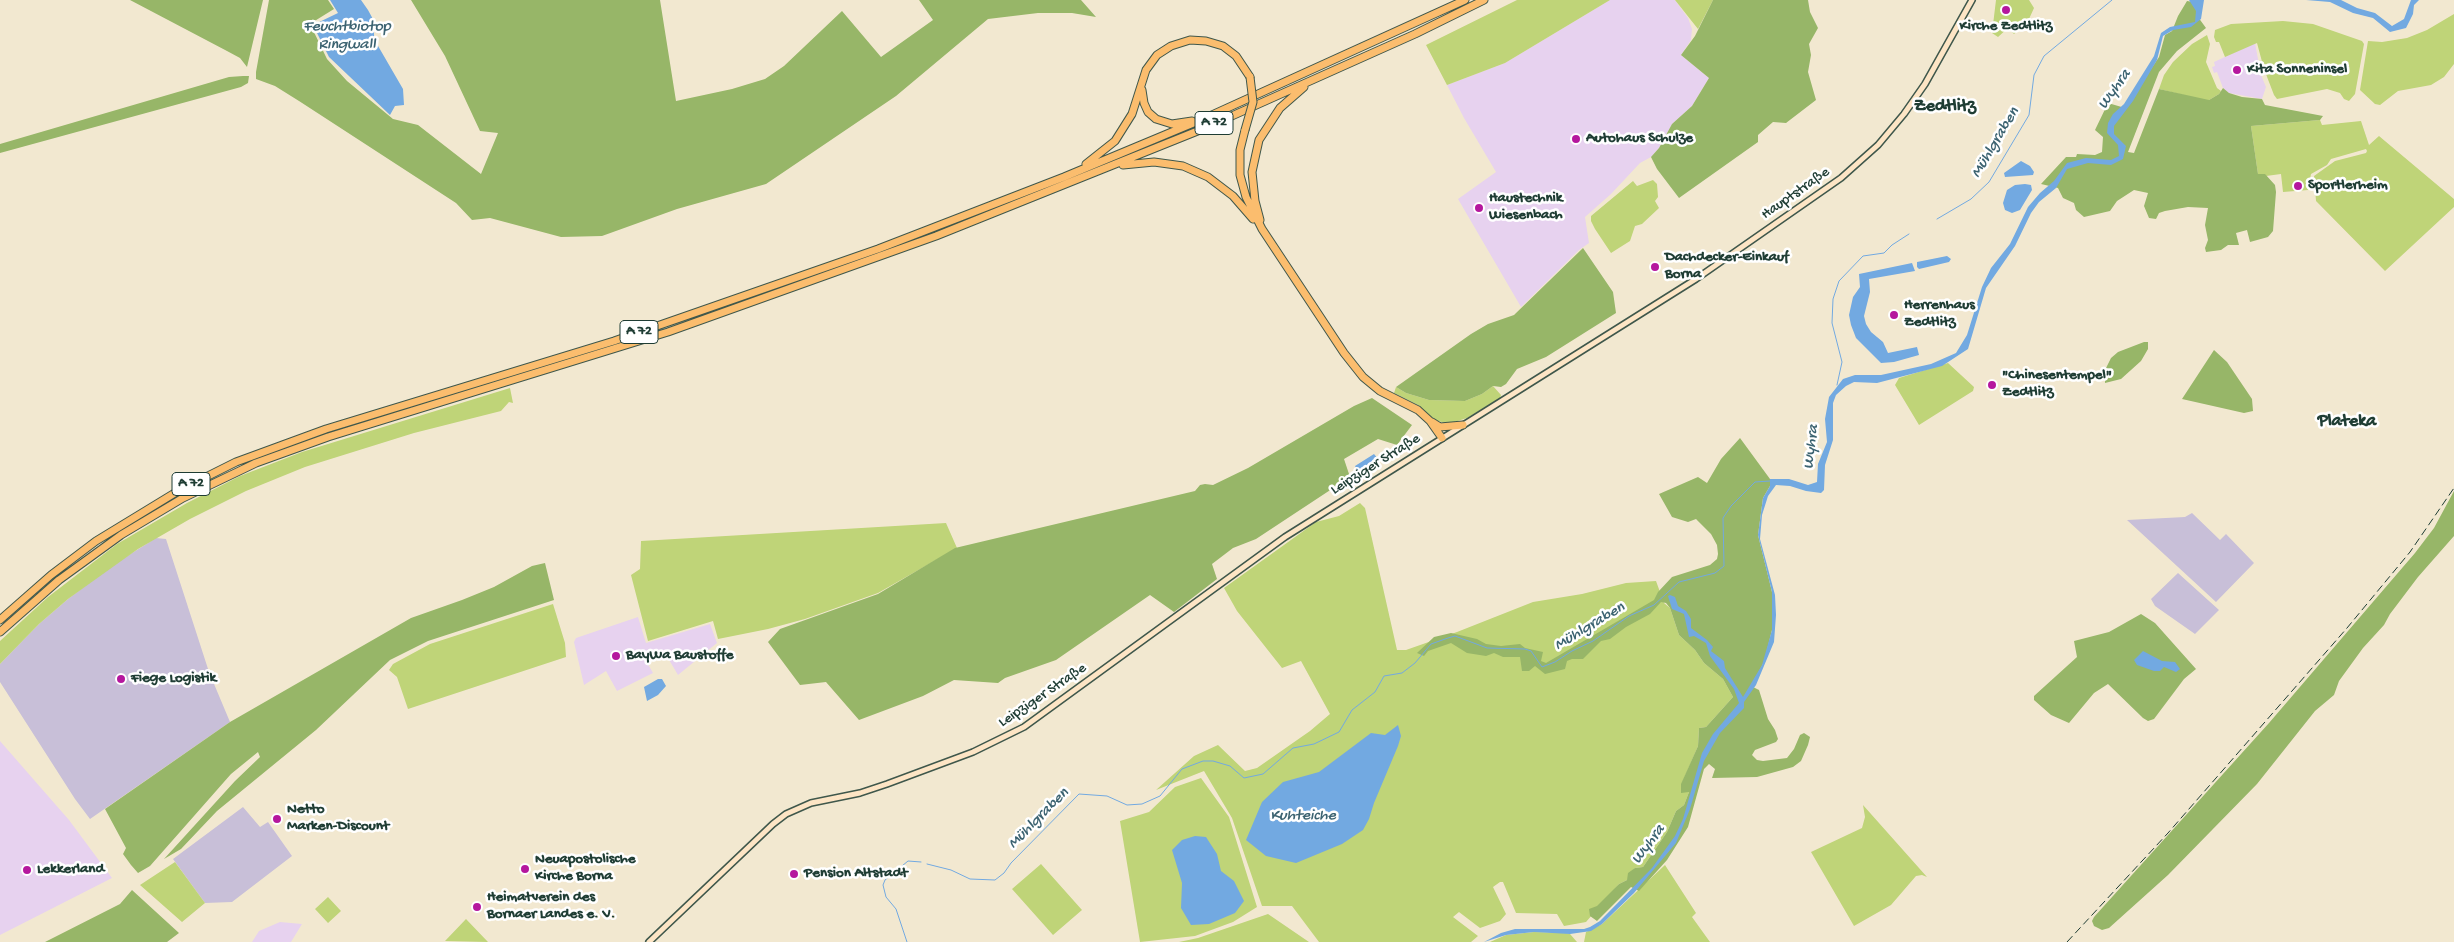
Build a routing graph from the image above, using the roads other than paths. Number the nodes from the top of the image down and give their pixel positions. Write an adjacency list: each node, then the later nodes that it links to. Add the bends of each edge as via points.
1 (1465, 0): 6 (highway, A 72)
2 (1484, 0): 4 (highway, A 72)
3 (1972, 0): 11 (street, Hauptstraße, via 1914,101 1866,157 1841,178 1696,279)
4 (1315, 79): 7 (highway, A 72); 9 (highway, via 1280,108 1259,140 1252,172)
5 (1142, 81): 6 (highway, via 1144,103 1156,119 1172,124); 8 (highway, via 1132,114 1115,141); 9 (highway, bridge, via 1157,55 1190,40 1223,46 1236,56 1250,76 1253,102 1240,150 1240,175 1246,197)
6 (1203, 119): 8 (highway, A 72)
7 (1113, 166): 9 (highway, via 1154,162 1183,166 1208,177 1233,196); 14 (highway, A 72, via 927,240 735,309 559,367 328,437 256,463 183,498 121,535 59,580)
8 (1064, 177): 13 (highway, A 72, via 887,246 732,301 326,429 244,459 178,491 117,527 51,575)
9 (1262, 229): 10 (highway, via 1344,353 1363,376 1380,391 1418,410)
10 (1430, 421): 11 (highway, via 1440,427); 12 (highway)
11 (1463, 425): 12 (street, Leipziger Straße)
12 (1442, 438): 15 (street, Leipziger Straße, via 1285,537 1020,729 973,752 887,784 811,803 786,814)
13 (0, 620)
14 (0, 632)
15 (649, 942)

